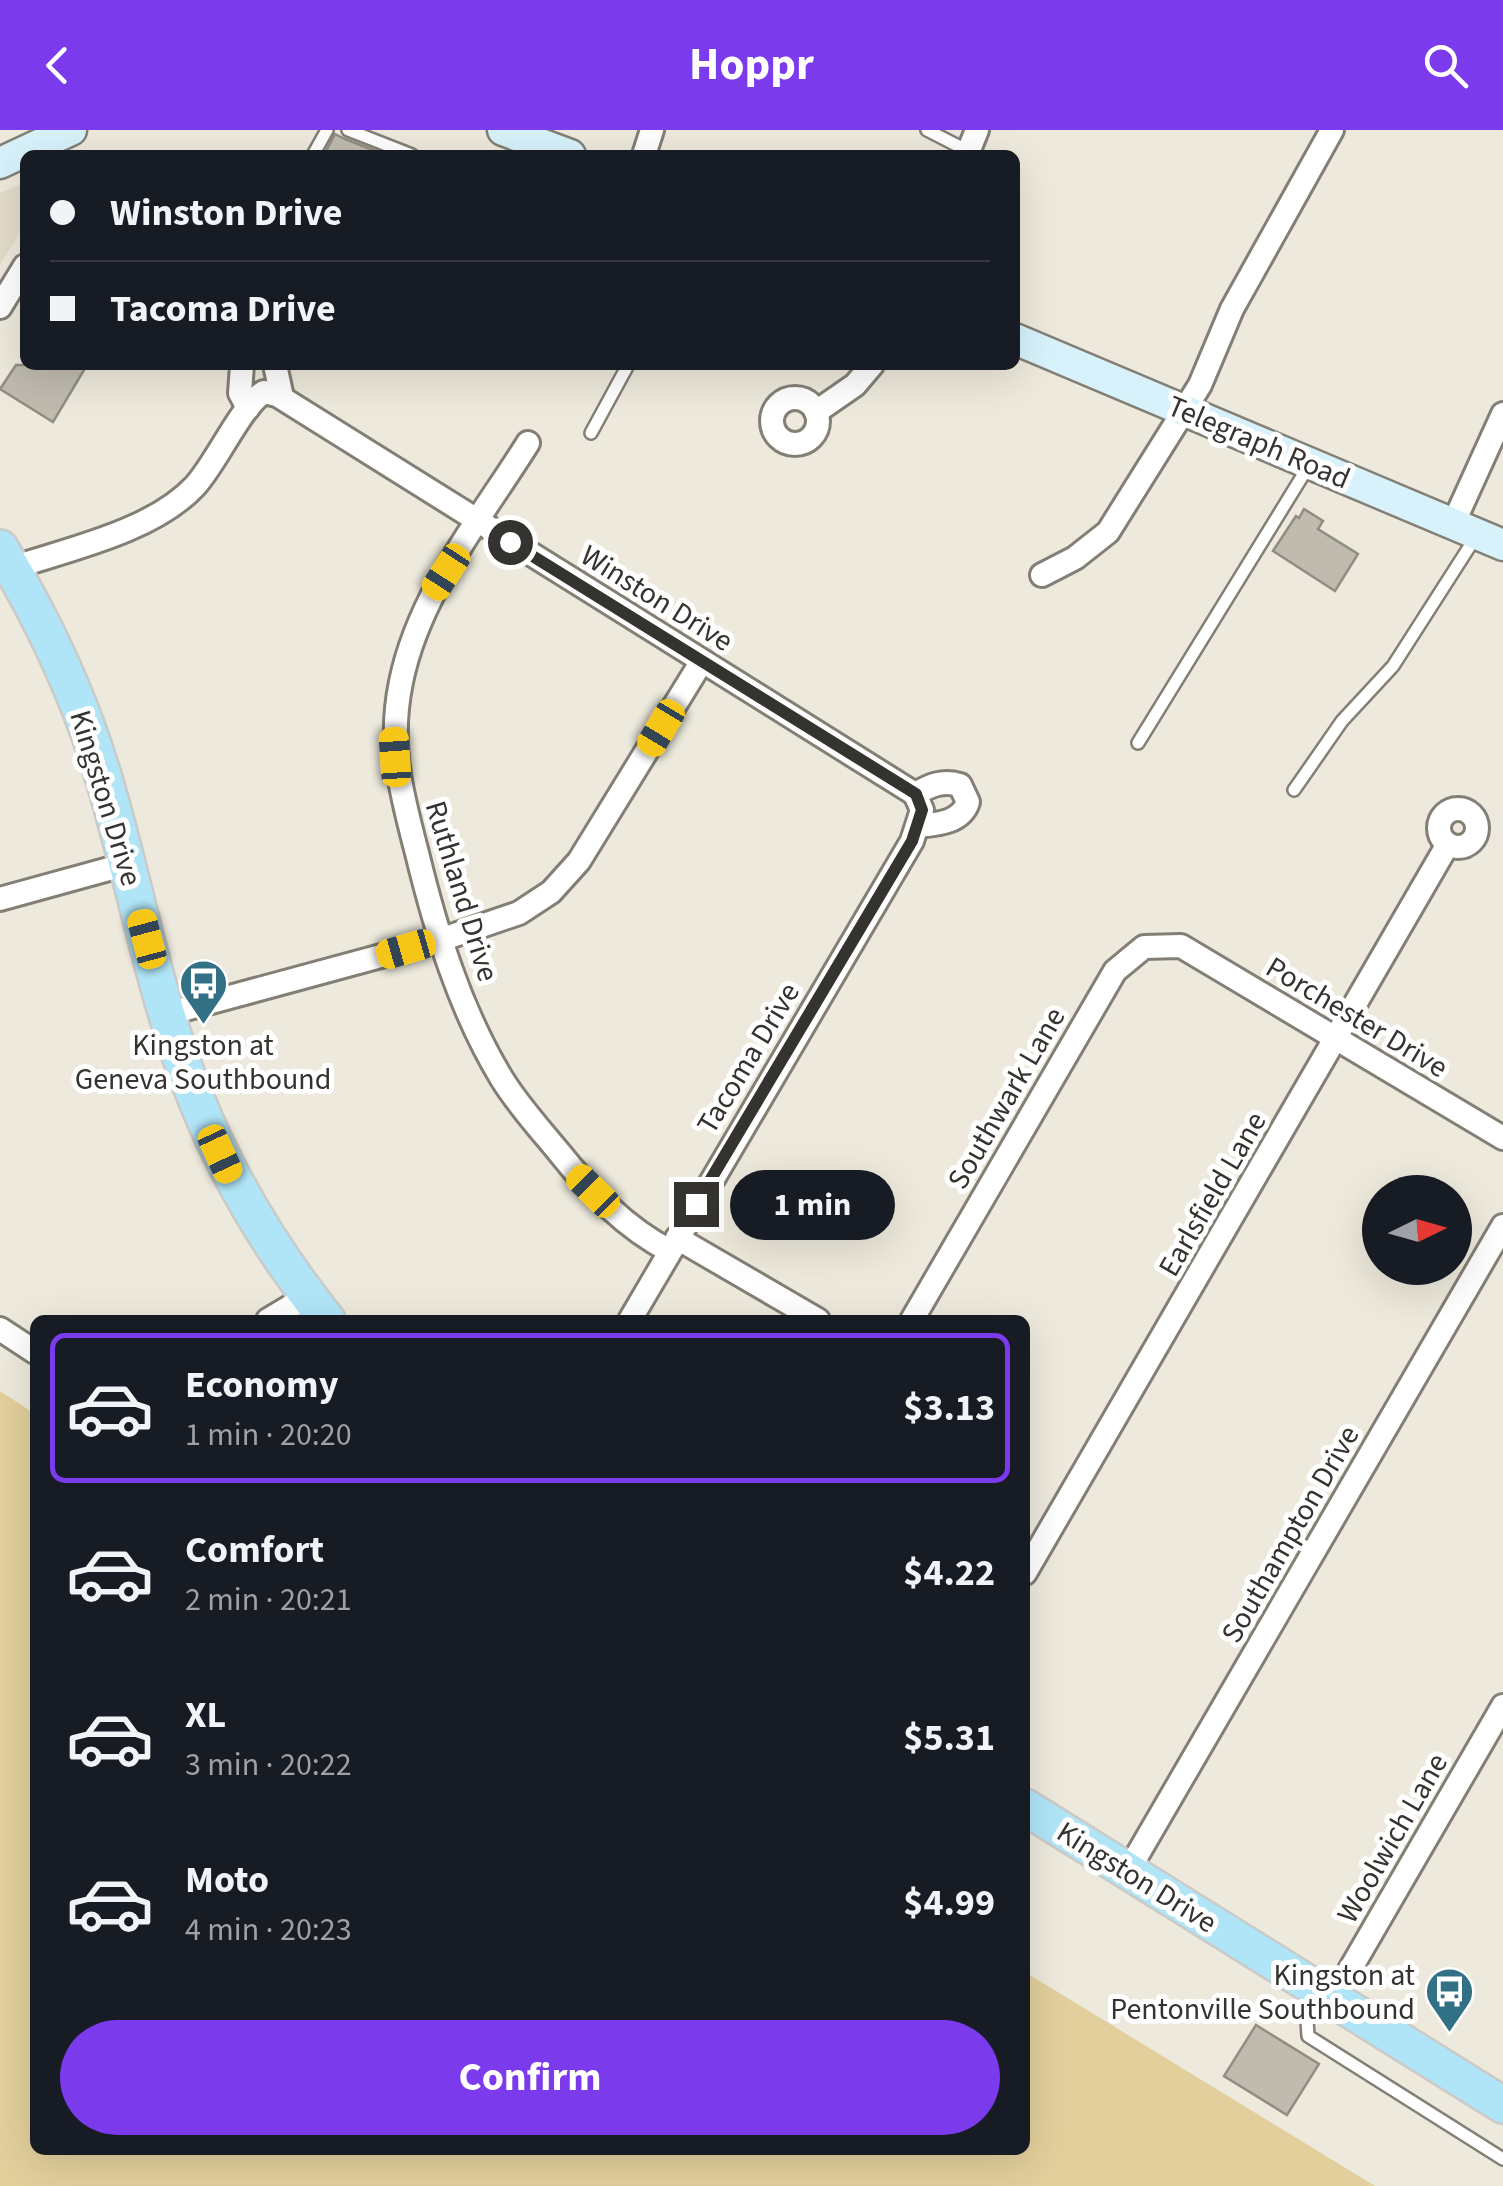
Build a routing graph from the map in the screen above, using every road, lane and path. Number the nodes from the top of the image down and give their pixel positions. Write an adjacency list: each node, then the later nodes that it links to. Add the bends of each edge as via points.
1 (348, 130): 9 (lane)
2 (503, 130): 7 (main road)
3 (927, 130): 6 (lane)
4 (1332, 130): 18 (street)
5 (67, 140): 8 (main road)
6 (971, 145)
7 (551, 146)
8 (38, 150)
9 (399, 150)
10 (20, 274): 11 (street)
11 (0, 307)
12 (1020, 340): 18 (main road, Telegraph Road)
13 (242, 370): 17 (street, via 240,394)
14 (273, 370): 17 (street)
15 (625, 370): 21 (lane)
16 (868, 370): 19 (street)
17 (264, 399): 24 (street, Winston Drive); 26 (street, via 196,486 165,513)
18 (1183, 410): 23 (main road, Telegraph Road); 27 (street, via 1108,532)
19 (816, 412)
20 (1503, 414): 25 (street)
21 (591, 434)
22 (528, 443): 24 (street, Ruthland Drive)
23 (1310, 463): 25 (main road, Telegraph Road); 29 (lane)
24 (478, 523): 28 (street, Winston Drive); 36 (street, Ruthland Drive, via 413,638 393,729 400,784)
25 (1478, 535): 30 (lane, via 1394,666 1342,721)
26 (6, 558): 34 (main road, Kingston Drive, via 71,684)
27 (1042, 575)
28 (702, 661): 31 (street, Winston Drive); 36 (street, via 579,861 552,892 520,913)
29 (1138, 743)
30 (1294, 790)
31 (916, 794): 32 (street); 32 (street, via 948,782 960,785 968,802 953,820)
32 (918, 826): 42 (street, Tacoma Drive)
33 (1448, 844): 39 (street, Earlsfield Lane)
34 (127, 864): 35 (street); 38 (main road, Kingston Drive)
35 (0, 899)
36 (440, 940): 38 (street); 42 (street, Ruthland Drive, via 503,1080 576,1174 645,1238)
37 (1181, 946): 39 (street, Porchester Drive); 47 (street, Southwark Lane, via 1144,947 1116,971)
38 (167, 1014): 43 (main road, Kingston Drive, via 230,1174)
39 (1336, 1041): 40 (street, Porchester Drive); 50 (street, Earlsfield Lane)
40 (1503, 1138)
41 (1503, 1226): 53 (street, Southampton Drive)
42 (673, 1244): 45 (street, Tacoma Drive); 46 (street, Ruthland Drive)
43 (317, 1308): 44 (street)
44 (288, 1315)
45 (633, 1315)
46 (808, 1315)
47 (915, 1315)
48 (0, 1330): 49 (street)
49 (30, 1349)
50 (1030, 1564)
51 (1503, 1706): 54 (street, Woolwich Lane)
52 (1030, 1810): 53 (main road, Kingston Drive)
53 (1128, 1872): 54 (main road, Kingston Drive)
54 (1326, 1995): 55 (main road, Kingston Drive); 56 (lane, via 1307,2020 1308,2036)
55 (1503, 2105)
56 (1503, 2159)

